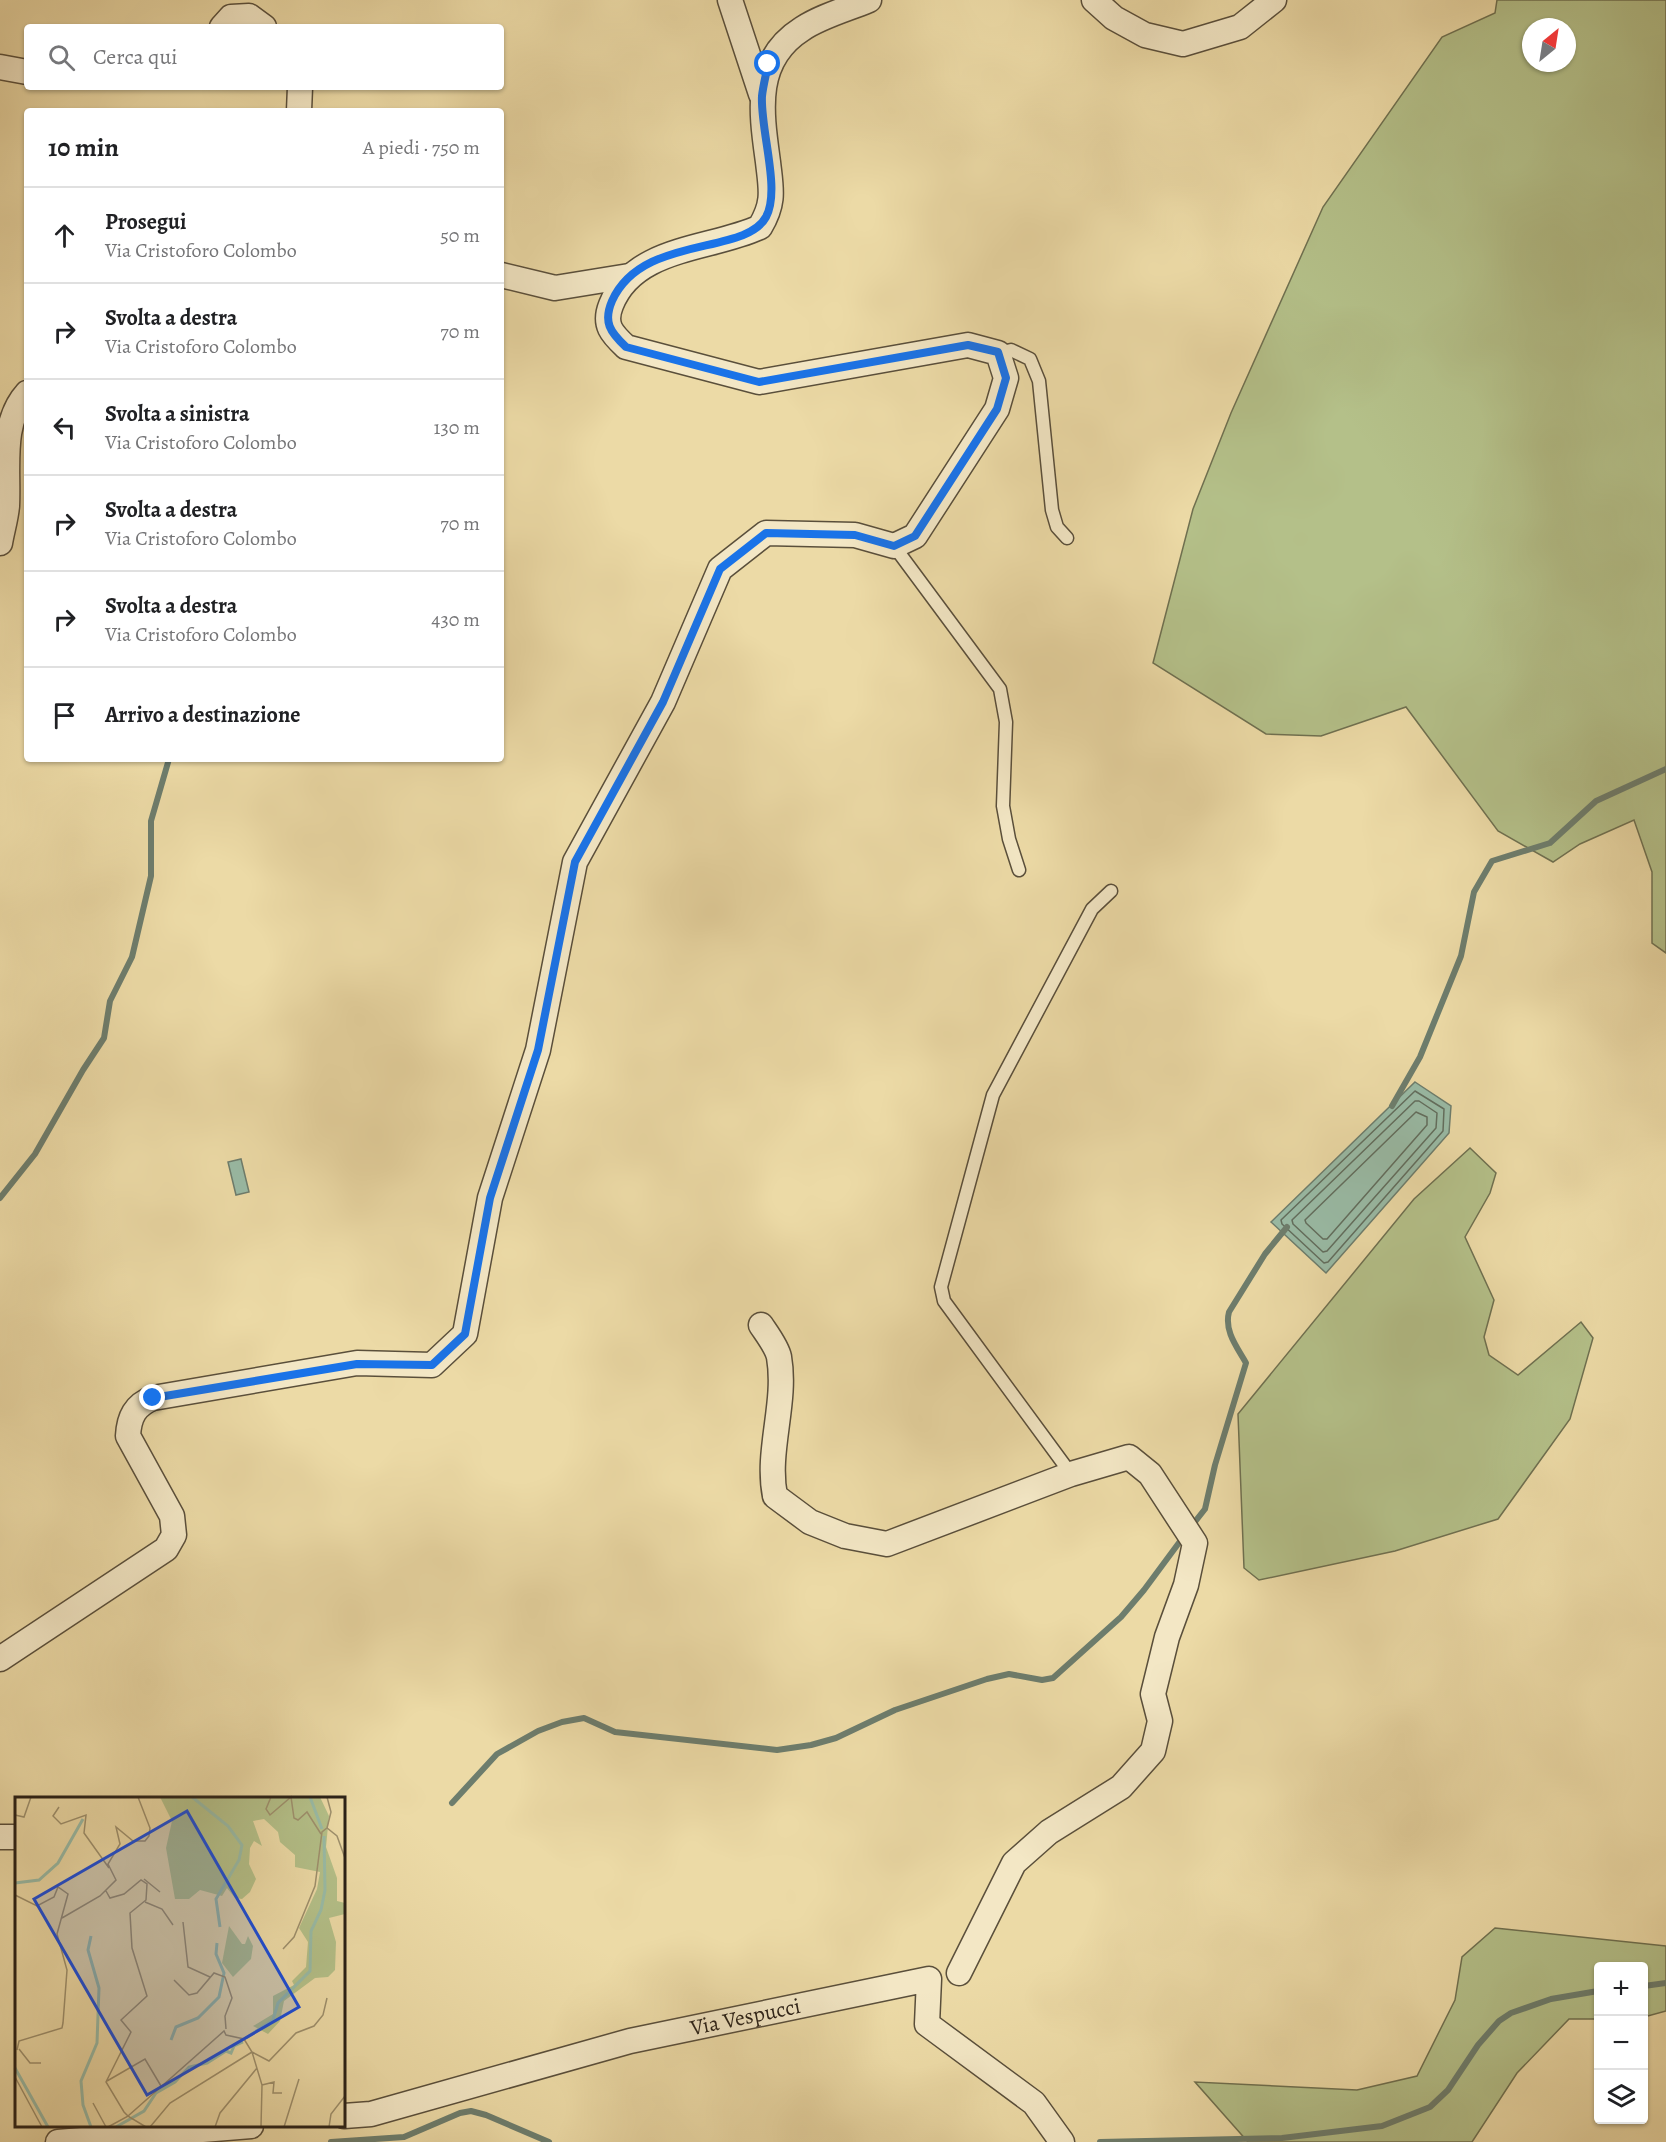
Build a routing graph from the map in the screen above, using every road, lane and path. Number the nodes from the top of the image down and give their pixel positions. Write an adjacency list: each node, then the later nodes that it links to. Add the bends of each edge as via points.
1 (730, 0): 10 (street)
2 (869, 0): 10 (street, via 803,28 784,42 768,64)
3 (1094, 0): 4 (street, via 1114,18 1145,34 1183,44 1240,27)
4 (1274, 0)
5 (225, 24): 6 (street, via 231,17 249,16)
6 (260, 24)
7 (0, 67): 8 (street)
8 (24, 71)
9 (300, 90): 11 (street)
10 (762, 96): 13 (street, via 772,198 760,228 677,252)
11 (299, 108)
12 (504, 276): 13 (street, via 555,288)
13 (629, 276): 14 (street, via 613,298 606,317 610,332 626,347 759,382 968,345)
14 (998, 352): 16 (lane, via 1011,350 1030,360 1038,381 1052,510 1057,527); 18 (street, via 1006,378 997,409 915,536)
15 (24, 396): 17 (street, via 9,424 4,449 7,506)
16 (1067, 538)
17 (0, 543)
18 (894, 546): 19 (lane, via 1000,689 1006,722 1003,806); 23 (street, via 855,535 766,533 720,569 663,702 575,862 538,1050 490,1198 465,1334 432,1365 357,1364 142,1402 131,1418 128,1436 172,1516 174,1535 166,1549)
19 (1019, 870)
20 (1112, 891): 22 (lane, via 1092,909 993,1095 941,1287 944,1301)
21 (761, 1325): 22 (street, via 779,1355 779,1413 771,1477 775,1496 810,1522 845,1536 887,1544)
22 (1071, 1474): 24 (street, via 1128,1457 1150,1474 1195,1543 1153,1694 1160,1721 1153,1751 1121,1786 1049,1832 1014,1863)
23 (0, 1659)
24 (959, 1973)
25 (345, 2116): 29 (street, Via Vespucci, via 371,2114 630,2041 929,1979 927,2024 1034,2103)
26 (228, 2127): 27 (street)
27 (158, 2130): 28 (street)
28 (58, 2142)
29 (1062, 2142)

